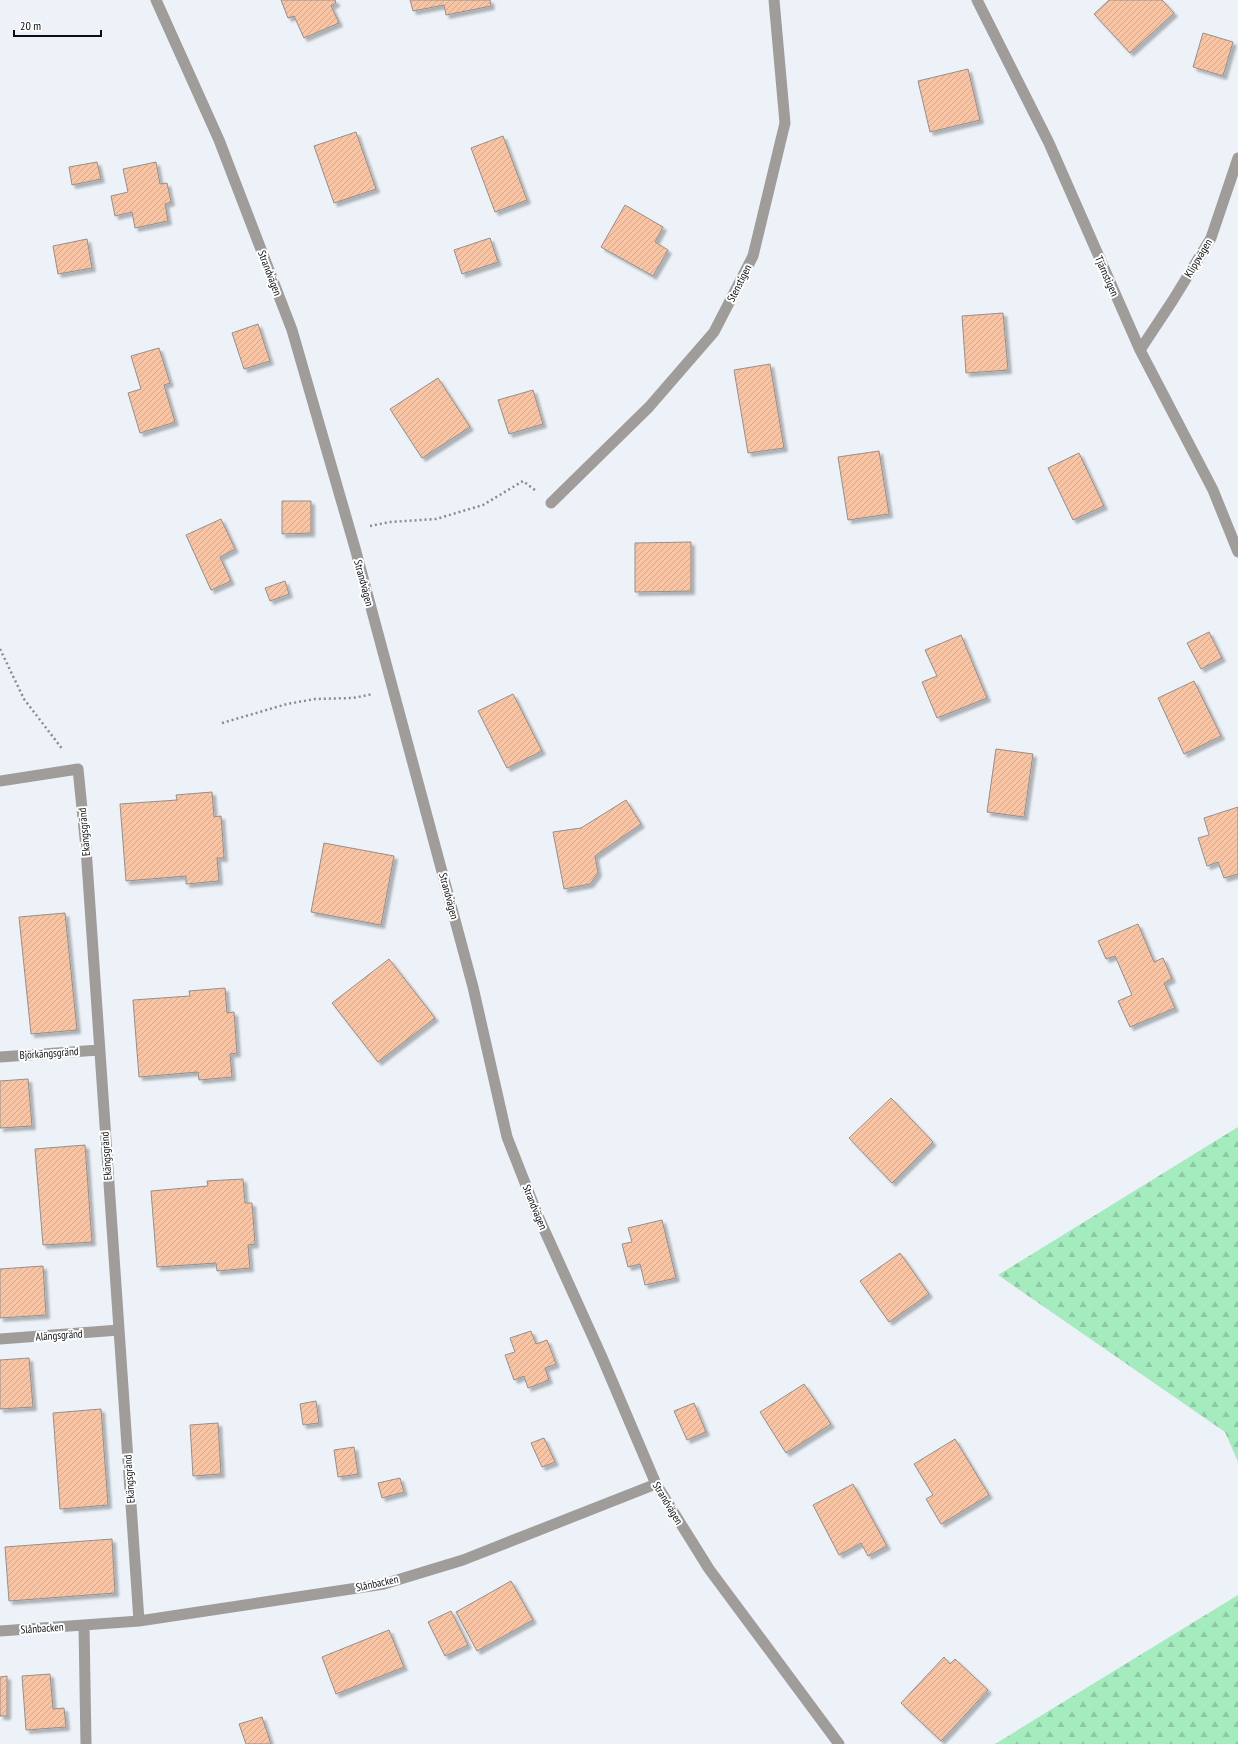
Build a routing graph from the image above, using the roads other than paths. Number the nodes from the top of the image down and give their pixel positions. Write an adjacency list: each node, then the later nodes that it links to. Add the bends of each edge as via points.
1 (156, 0): 13 (street, Strandvägen, via 219,140 292,330 350,530 474,987 507,1137 538,1216)
2 (774, 0): 6 (street, Stenstigen, via 786,123 753,256 714,332 649,407)
3 (977, 0): 5 (street, Tjärnstigen, via 1049,143)
4 (1238, 158): 5 (street, Klippvägen, via 1211,238)
5 (1140, 350): 7 (street, Tjärnstigen, via 1213,490)
6 (551, 503)
7 (1238, 552)
8 (0, 781): 9 (street, Ekängsgränd, via 78,769 86,848)
9 (99, 1050): 10 (street, Björkängsgränd); 11 (street, Ekängsgränd)
10 (0, 1057)
11 (119, 1330): 12 (street, Alängsgränd); 14 (street, Ekängsgränd)
12 (0, 1339)
13 (656, 1484): 14 (street, Slånbacken, via 463,1560 384,1584); 18 (street, Strandvägen, via 709,1569)
14 (138, 1621): 15 (street, Slånbacken)
15 (84, 1626): 16 (street, Slånbacken); 17 (street)
16 (0, 1631)
17 (86, 1744)
18 (838, 1744)

